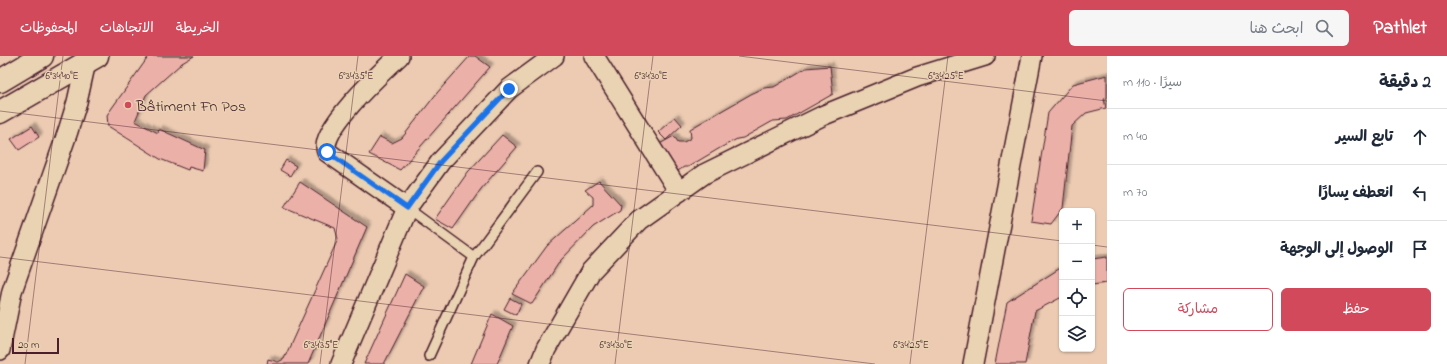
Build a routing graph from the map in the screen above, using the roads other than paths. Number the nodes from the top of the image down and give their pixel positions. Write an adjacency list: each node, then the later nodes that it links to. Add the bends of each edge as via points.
1 (42, 56): 8 (main road)
2 (399, 56): 12 (street, via 343,113 327,138 325,146 327,152)
3 (554, 56): 12 (street, via 509,89 441,161)
4 (594, 56): 11 (street)
5 (985, 56): 11 (street, via 917,77 824,115 704,174)
6 (1032, 56): 18 (street)
7 (90, 58): 9 (main road); 14 (street, via 68,131 12,291)
8 (0, 82)
9 (0, 112)
10 (537, 172): 13 (lane)
11 (679, 192): 17 (street, via 639,220 591,271)
12 (407, 208): 13 (lane); 16 (street)
13 (474, 257): 15 (lane)
14 (0, 350)
15 (429, 356)
16 (341, 364)
17 (540, 364)
18 (973, 364)

